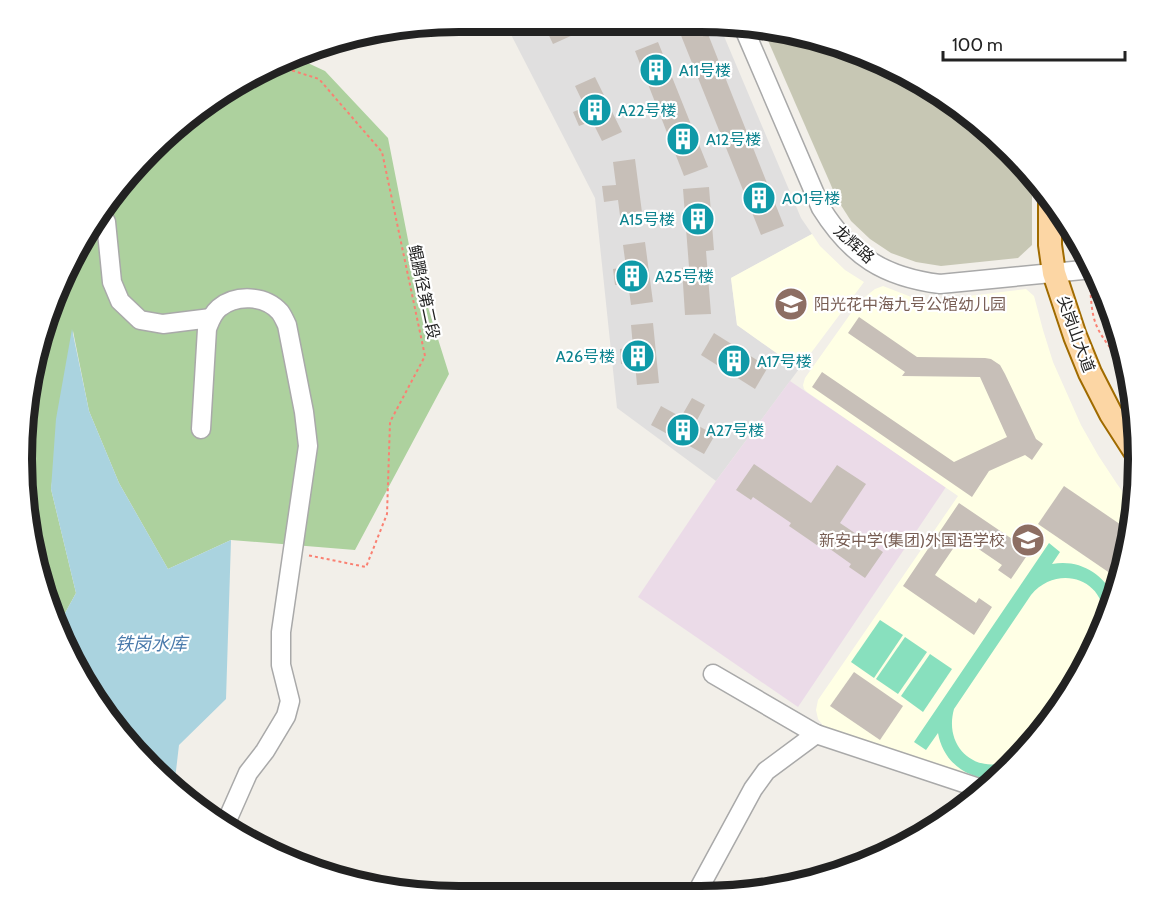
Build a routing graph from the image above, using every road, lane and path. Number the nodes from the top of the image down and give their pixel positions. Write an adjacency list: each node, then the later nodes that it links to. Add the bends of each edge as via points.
1 (746, 34): 6 (street, 龙辉路, via 821,208 846,242 862,256 899,276 940,284)
2 (286, 68): 14 (path, 鲲鹏径第二段, via 319,79 382,152 425,356 390,422 387,514 366,567)
3 (1050, 213): 6 (main road, 尖岗山大道, via 1050,245)
4 (105, 219): 9 (street, via 112,282 120,302 140,320 163,324)
5 (1064, 235): 6 (main road, 尖岗山大道)
6 (1062, 273): 7 (street, 龙辉路); 11 (main road, 尖岗山大道, via 1102,371); 13 (main road, 尖岗山大道, via 1075,336 1090,374)
7 (1086, 275)
8 (1091, 287): 10 (path, via 1095,321)
9 (211, 318): 12 (street); 14 (street, via 230,302 258,299 280,312 287,325 308,446)
10 (1114, 354)
11 (1125, 413)
12 (201, 429)
13 (1127, 439)
14 (292, 552): 18 (street, via 280,632 281,665 290,701 286,716 248,773)
15 (713, 674): 16 (street)
16 (816, 734): 17 (street); 19 (street, via 766,771)
17 (974, 786)
18 (228, 818)
19 (700, 886)

